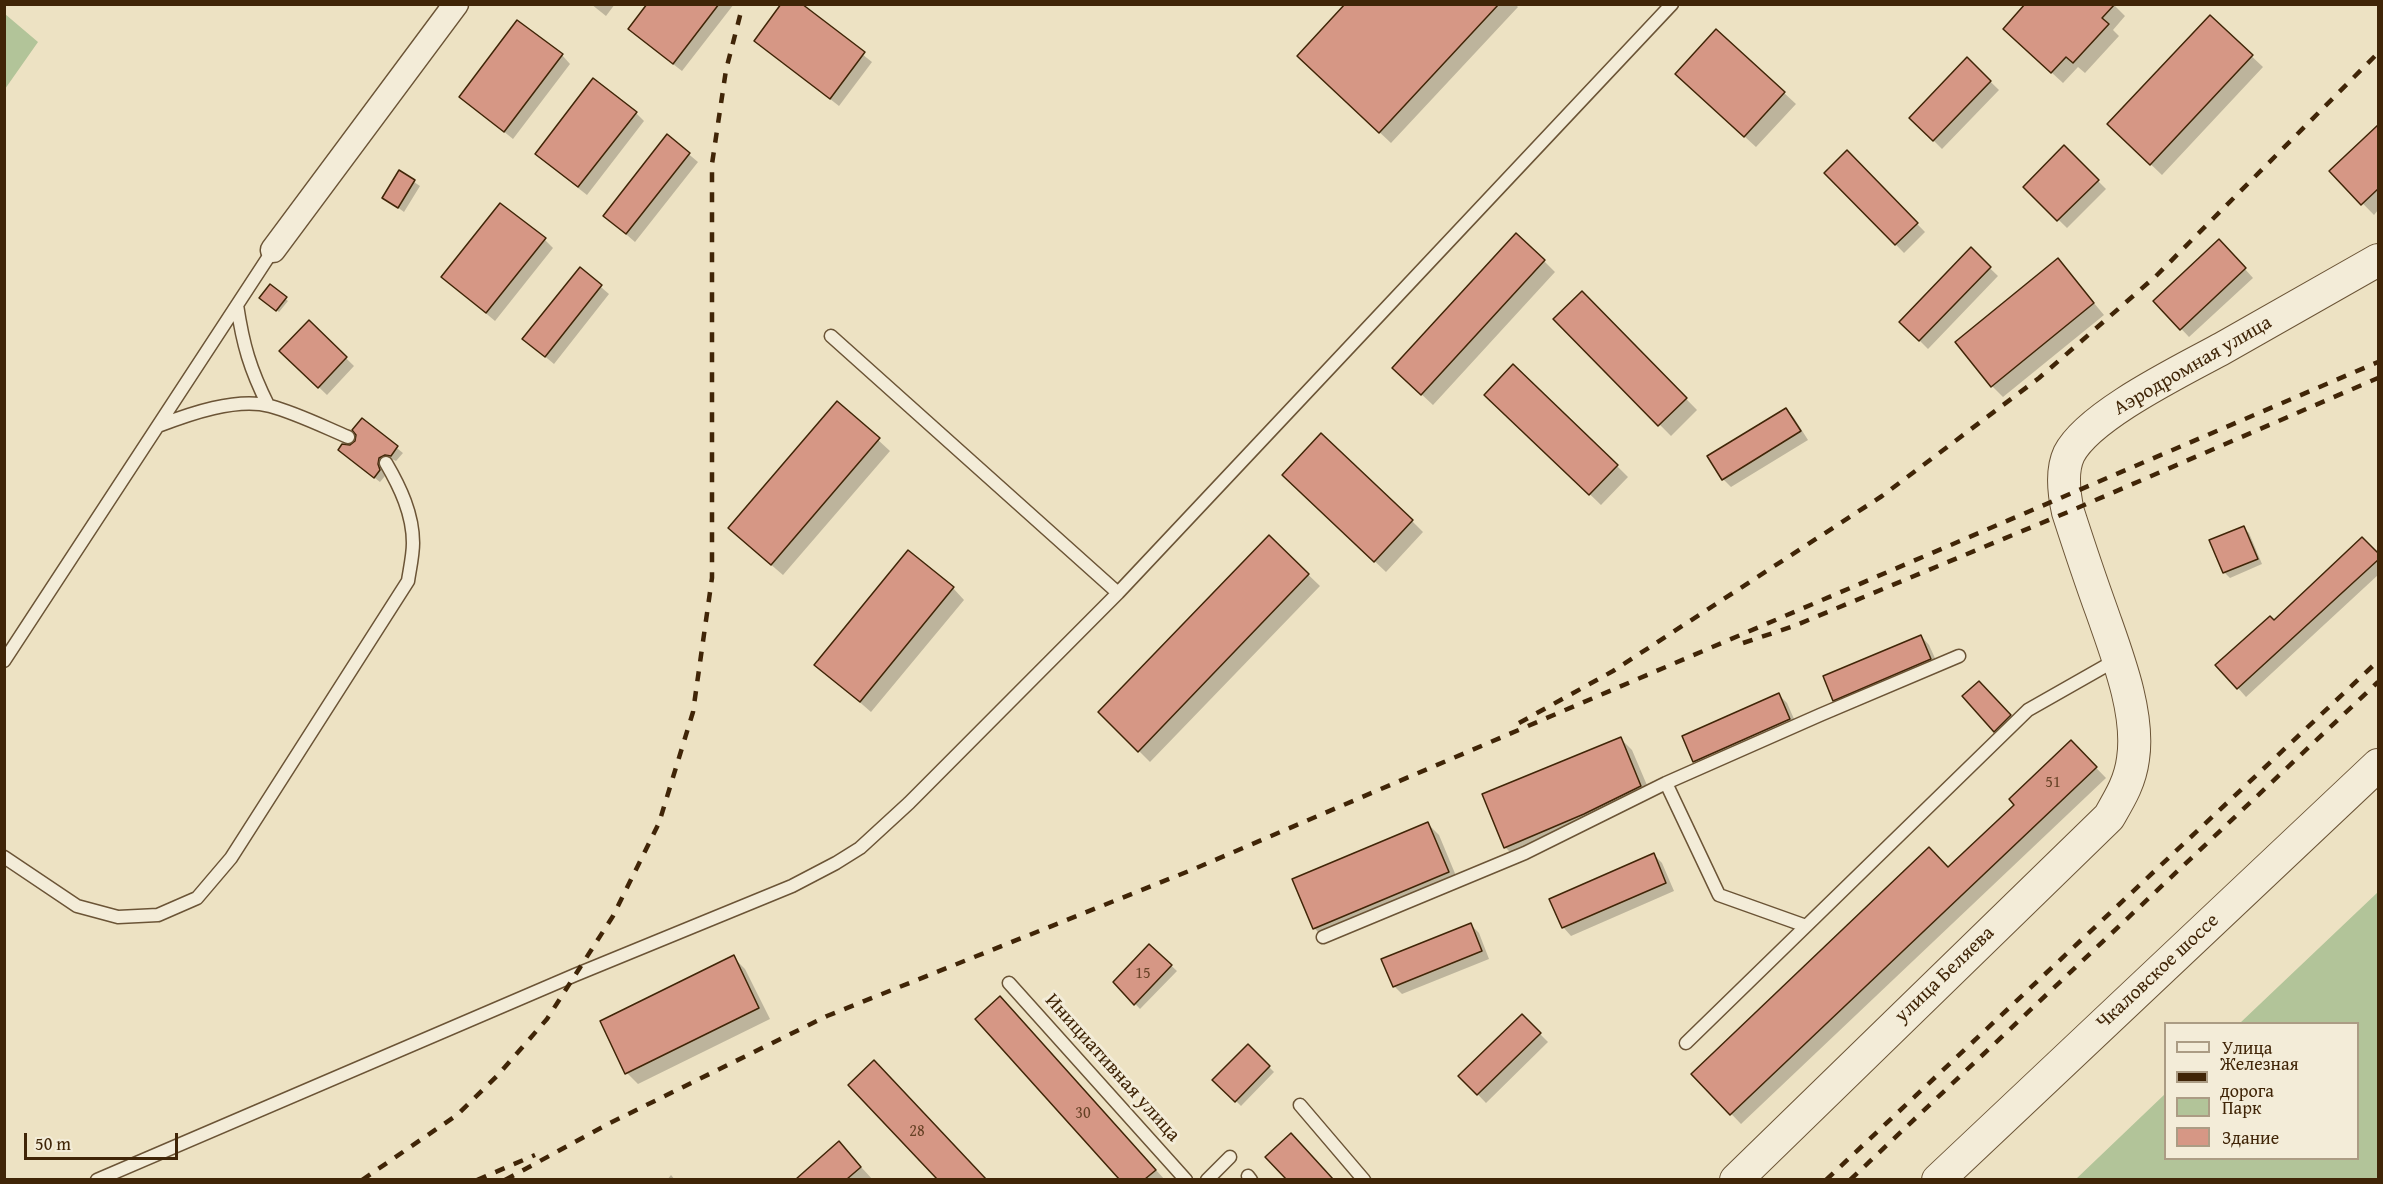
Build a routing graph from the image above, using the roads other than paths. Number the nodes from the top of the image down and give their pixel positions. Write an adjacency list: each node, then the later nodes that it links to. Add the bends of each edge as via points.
1 (456, 4): 3 (street)
2 (1672, 4): 11 (lane)
3 (273, 250): 5 (lane)
4 (2379, 260): 13 (street, Аэродромная улица, via 2121,405 2080,438 2069,453 2064,468 2064,496)
5 (237, 304): 7 (lane, via 252,373); 8 (lane)
6 (831, 336): 11 (lane)
7 (268, 405): 8 (lane, via 231,405 195,412); 9 (lane)
8 (158, 426): 14 (lane)
9 (348, 436)
10 (386, 463): 17 (lane, via 408,509 413,543 408,581 231,858 197,898 158,915 118,917 77,906)
11 (1118, 593): 24 (lane, via 909,803 860,848 836,863 792,886)
12 (1959, 656): 16 (lane)
13 (2118, 659): 18 (lane, via 2028,710); 28 (street, улица Беляева, via 2130,707 2133,758 2127,787 2109,817)
14 (4, 661)
15 (2379, 765): 29 (street, Чкаловское шоссе)
16 (1666, 783): 18 (lane, via 1719,895); 19 (lane, via 1525,853)
17 (4, 857)
18 (1806, 926): 21 (lane)
19 (1323, 937)
20 (1009, 983): 25 (lane, Инициативная улица)
21 (1686, 1043)
22 (1300, 1105): 27 (lane)
23 (1230, 1157): 26 (lane)
24 (97, 1179)
25 (1186, 1179)
26 (1207, 1179)
27 (1364, 1179)
28 (1736, 1179)
29 (1938, 1179)

